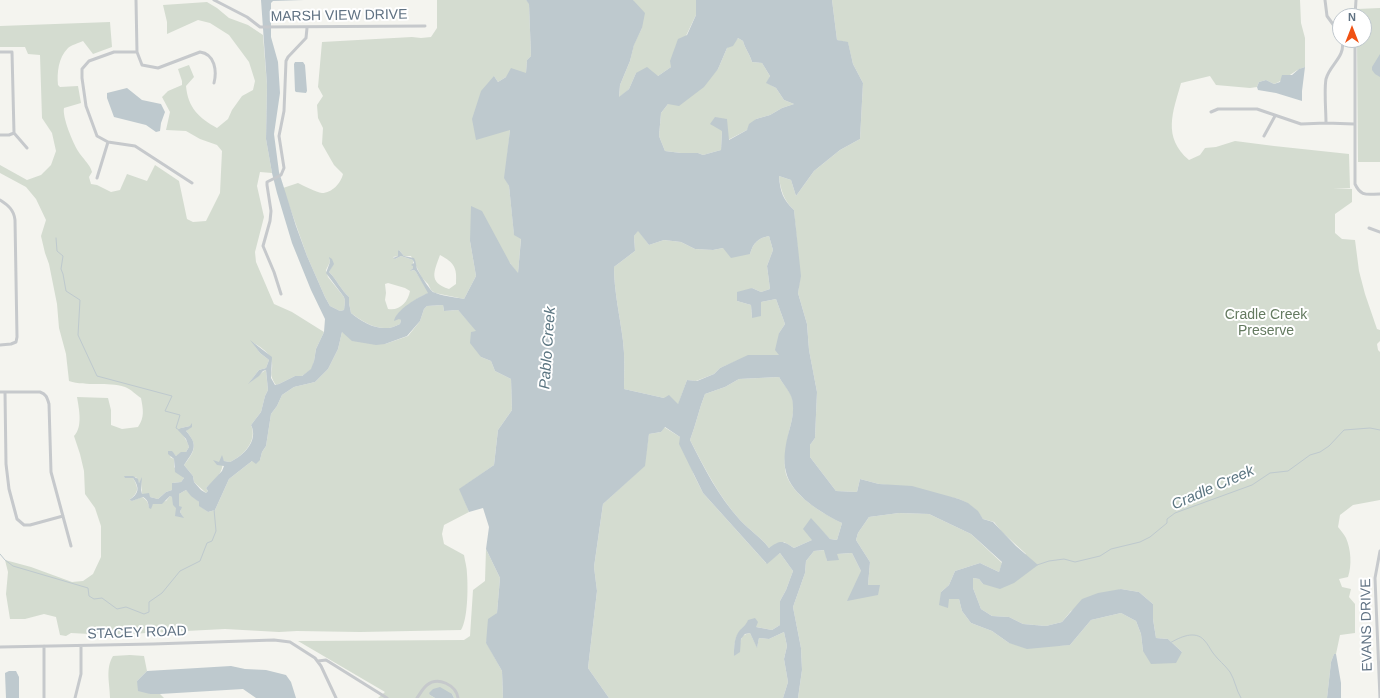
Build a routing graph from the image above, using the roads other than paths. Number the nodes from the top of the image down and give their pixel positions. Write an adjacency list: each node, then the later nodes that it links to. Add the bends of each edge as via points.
1 (136, 0): 10 (street)
2 (214, 0): 6 (street, MARSH VIEW DRIVE, via 247,17 260,27)
3 (1325, 0): 4 (street, via 1327,16)
4 (1332, 23)
5 (425, 26): 6 (street, MARSH VIEW DRIVE)
6 (307, 28): 27 (street, via 306,38 286,61 284,111 279,136 284,168 281,175 270,180 267,185 270,221 263,246)
7 (1342, 48): 14 (street, via 1326,80)
8 (1355, 48): 15 (street)
9 (0, 52): 16 (street, via 12,52)
10 (137, 52): 11 (street, via 142,65 152,68 200,52 206,53 215,67); 19 (street, via 114,52 89,61 82,69 86,106 97,136)
11 (214, 83)
12 (1211, 112): 13 (street, via 1218,109 1248,109)
13 (1275, 116): 14 (street, via 1301,124); 18 (street)
14 (1326, 123): 15 (street)
15 (1354, 124): 23 (street, via 1355,184 1358,191 1364,194)
16 (14, 133): 17 (street); 20 (street)
17 (0, 135)
18 (1264, 136)
19 (108, 142): 21 (street); 22 (street, via 135,146)
20 (27, 148)
21 (97, 178)
22 (192, 183)
23 (1380, 194)
24 (0, 200): 28 (street, via 14,213 15,220 17,337 16,342)
25 (1369, 228): 26 (street)
26 (1380, 232)
27 (281, 294)
28 (0, 345)
29 (0, 392): 30 (street)
30 (5, 392): 31 (street, via 34,391 47,396 51,472); 31 (street, via 7,476 17,519 22,524 30,526)
31 (63, 516): 32 (street)
32 (71, 546)
33 (1380, 551): 34 (street, EVANS DRIVE, via 1375,578)
34 (1378, 607): 38 (street, EVANS DRIVE)
35 (44, 646): 36 (street, STACEY ROAD); 37 (street, STACEY ROAD); 41 (street)
36 (80, 646): 39 (street, STACEY ROAD, via 274,640 290,642); 42 (street, via 81,674)
37 (0, 647)
38 (1379, 660): 48 (street, EVANS DRIVE)
39 (318, 661): 43 (street); 44 (street, via 326,660)
40 (420, 695): 45 (street); 46 (street); 47 (street, via 428,684 445,682 452,686)
41 (44, 698)
42 (76, 698)
43 (336, 698)
44 (387, 698)
45 (417, 698)
46 (424, 698)
47 (458, 698)
48 (1380, 698)

